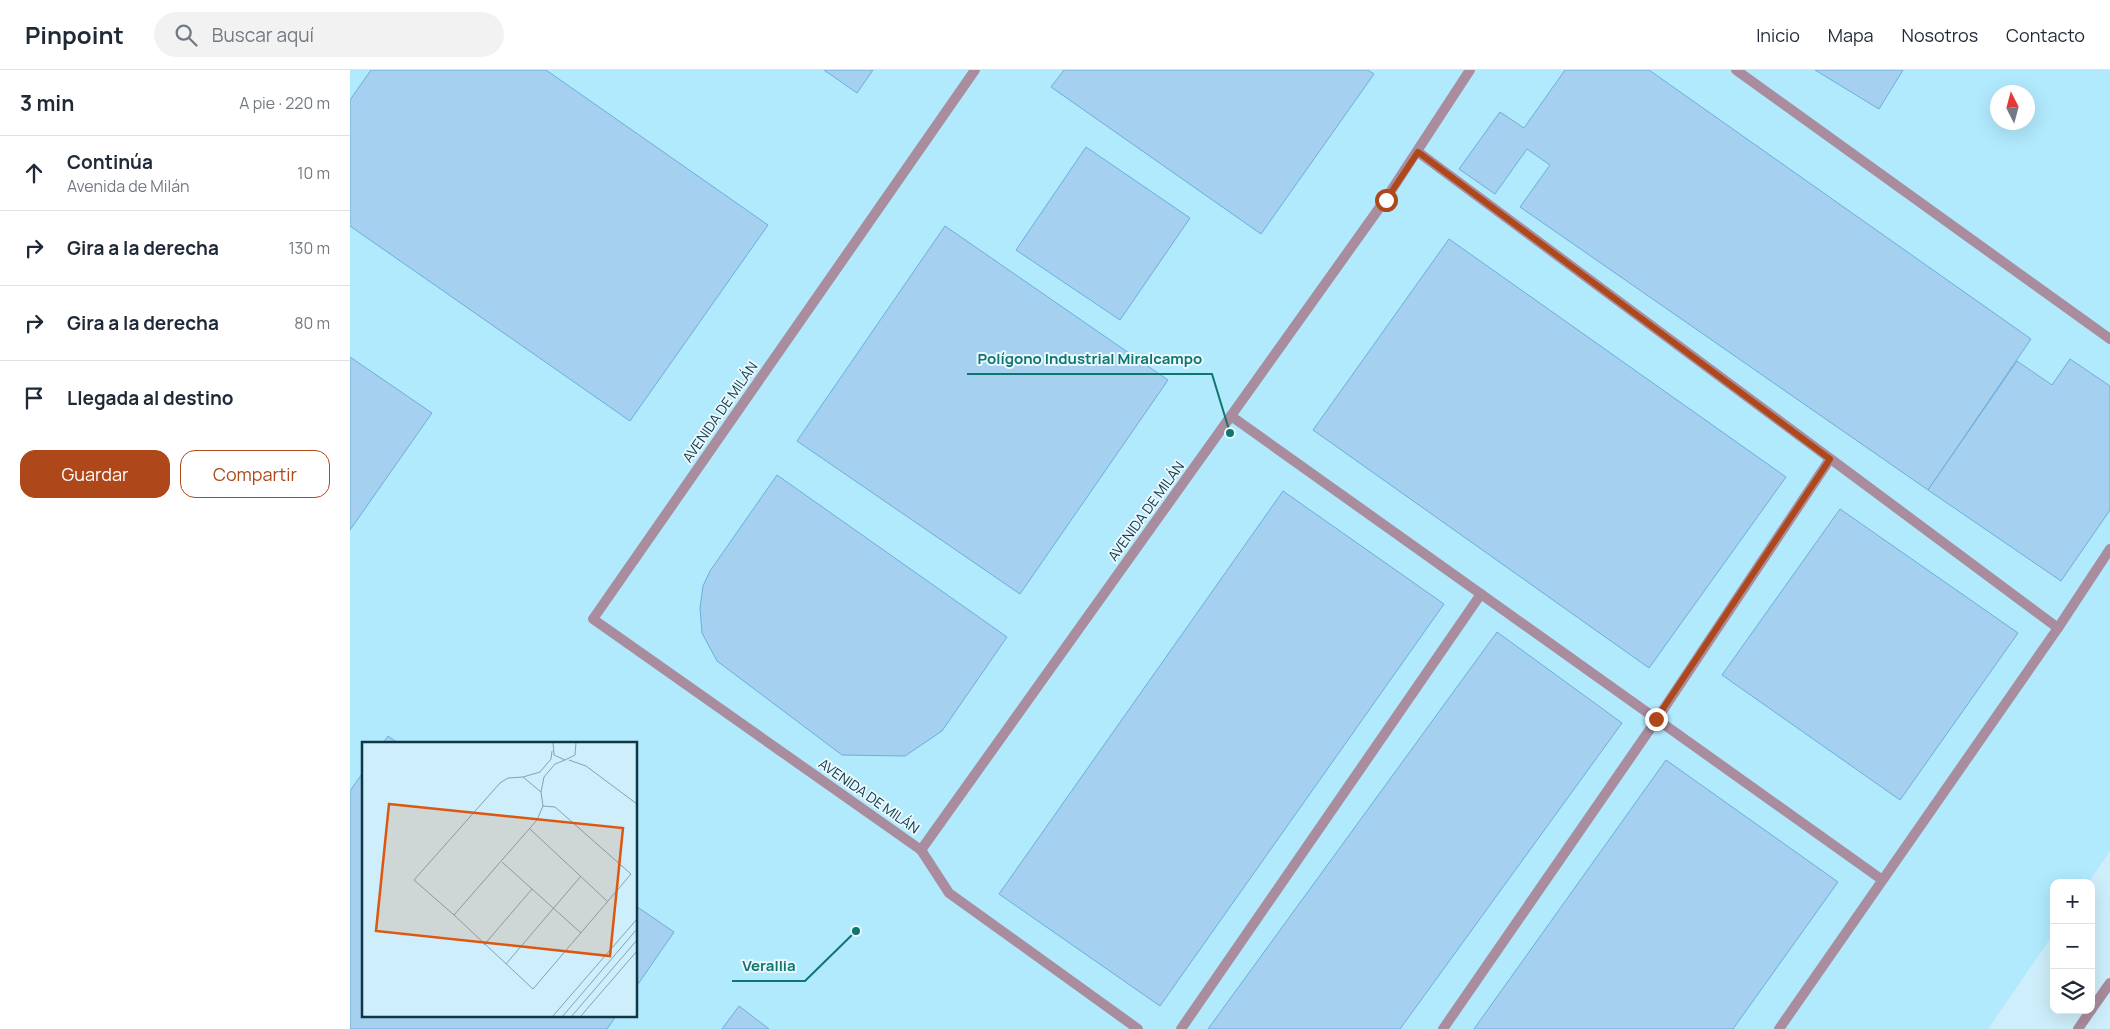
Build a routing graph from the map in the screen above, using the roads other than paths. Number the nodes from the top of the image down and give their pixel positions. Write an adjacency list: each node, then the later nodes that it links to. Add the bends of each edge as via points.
1 (975, 70): 12 (street, AVENIDA DE MILÁN, via 593,618)
2 (1470, 70): 4 (street, AVENIDA DE MILÁN)
3 (1736, 70): 5 (street)
4 (1418, 152): 6 (street, AVENIDA DE MILÁN); 7 (street)
5 (2110, 339)
6 (1231, 416): 9 (street); 12 (street, AVENIDA DE MILÁN)
7 (1830, 459): 10 (street); 11 (street)
8 (2110, 549): 10 (street)
9 (1481, 594): 11 (street); 18 (street)
10 (2058, 628): 13 (street)
11 (1656, 719): 13 (street); 19 (street)
12 (921, 850): 17 (street, via 949,893)
13 (1881, 879): 20 (street)
14 (2110, 983): 15 (street)
15 (2095, 1004)
16 (2088, 1014): 21 (street)
17 (1138, 1029)
18 (1181, 1029)
19 (1443, 1029)
20 (1779, 1029)
21 (2078, 1029)

